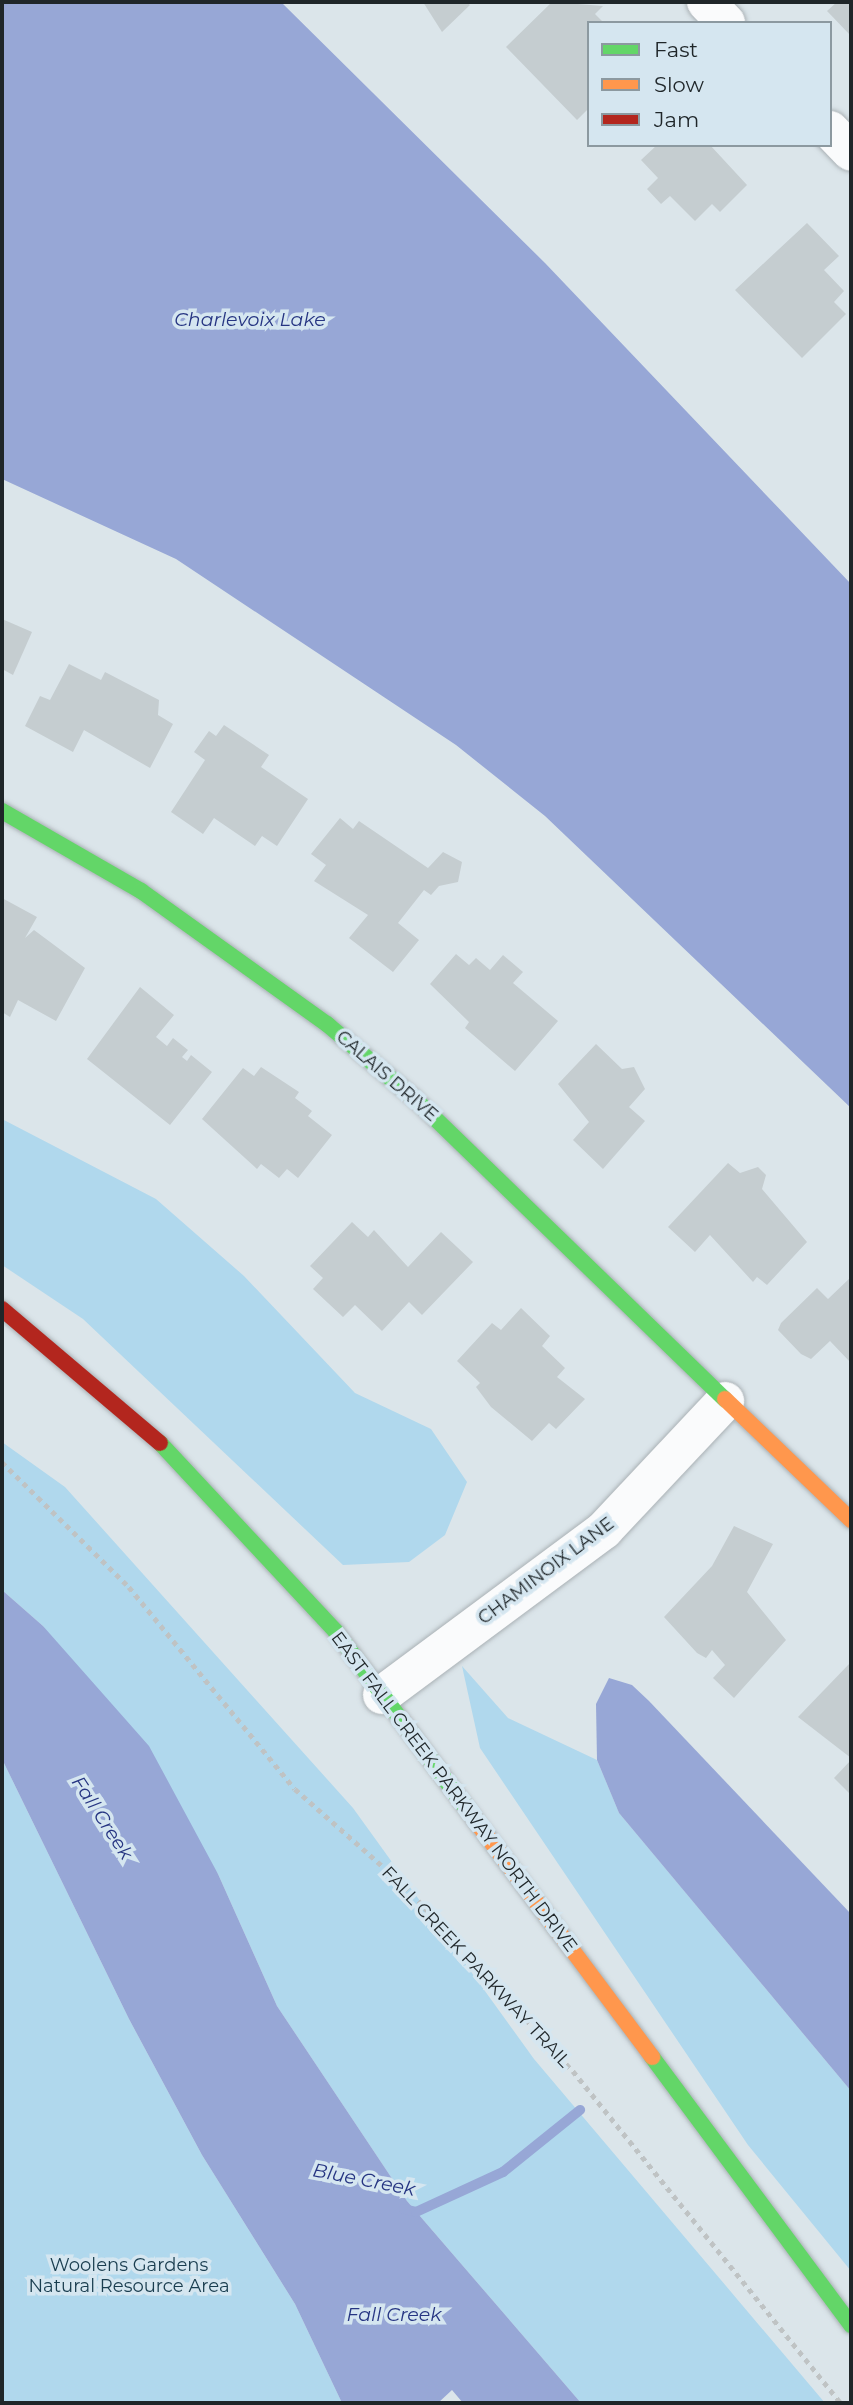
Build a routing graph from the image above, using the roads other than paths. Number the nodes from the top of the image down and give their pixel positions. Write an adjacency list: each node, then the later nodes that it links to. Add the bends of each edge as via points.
1 (706, 2): 2 (street)
2 (724, 21)
3 (832, 132): 4 (street)
4 (851, 152)
5 (2, 811): 7 (street, CALAIS DRIVE, via 141,891 327,1024 414,1098)
6 (2, 1309): 9 (street, EAST FALL CREEK PARKWAY NORTH DRIVE, via 99,1385 222,1504 336,1632)
7 (725, 1401): 8 (street, CALAIS DRIVE); 9 (street, CHAMINOIX LANE, via 604,1530)
8 (851, 1520)
9 (382, 1695): 10 (street, EAST FALL CREEK PARKWAY NORTH DRIVE)
10 (851, 2325)

